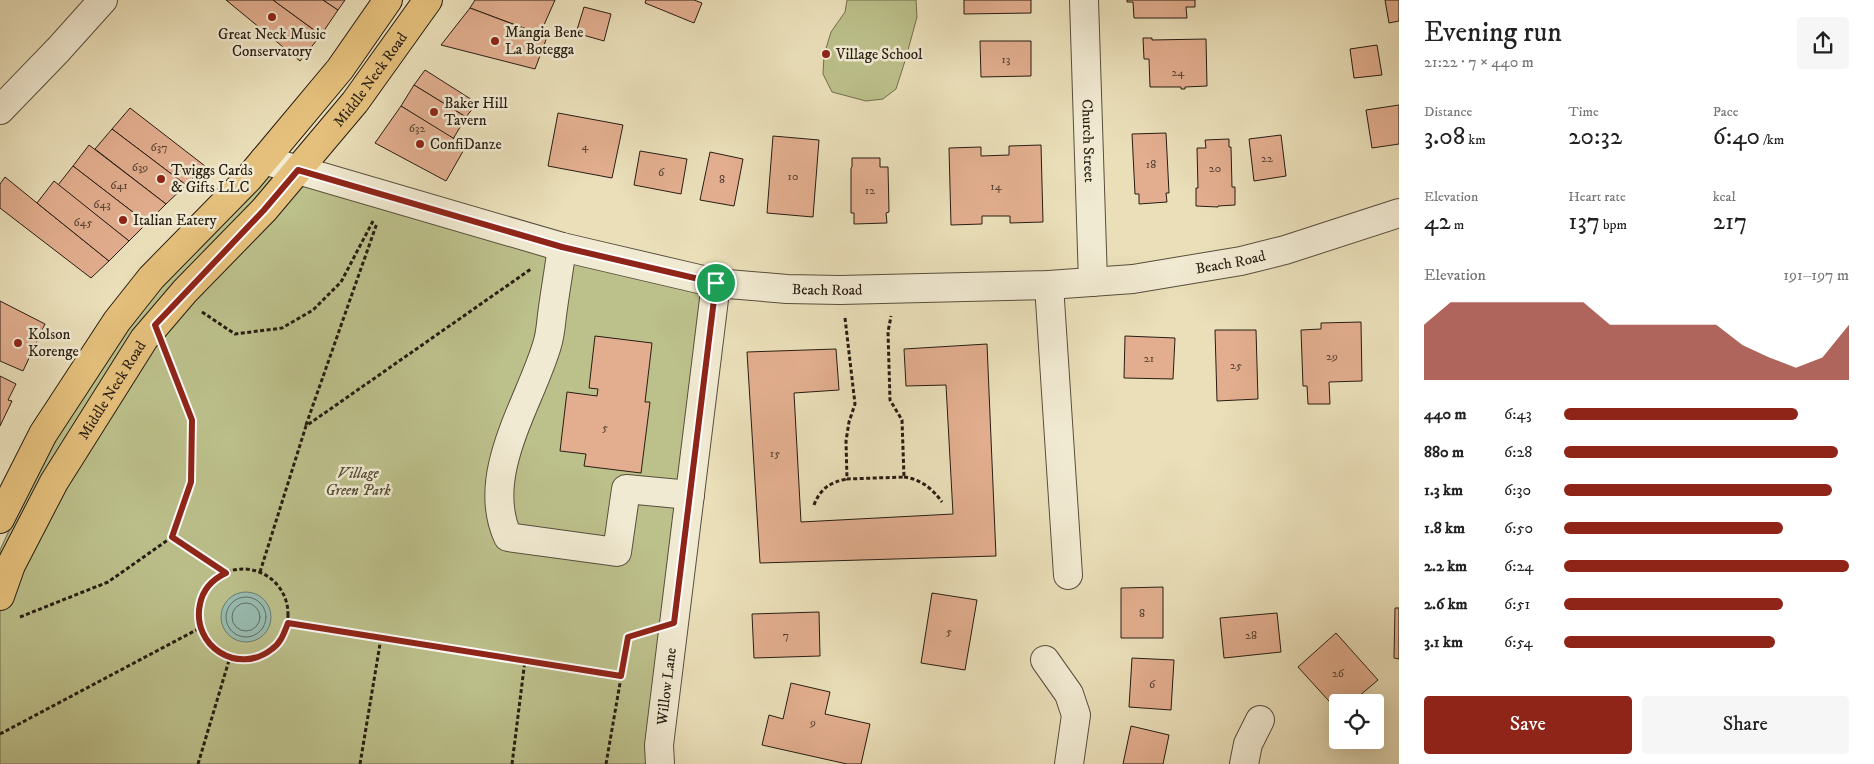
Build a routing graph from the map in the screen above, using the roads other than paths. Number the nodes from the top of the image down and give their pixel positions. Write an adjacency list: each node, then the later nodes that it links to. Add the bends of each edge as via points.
1 (103, 0): 5 (street)
2 (388, 0): 6 (main road, Middle Neck Road, via 340,69)
3 (428, 0): 7 (main road, Middle Neck Road, via 355,102)
4 (1084, 0): 10 (street, Church Street)
5 (0, 110)
6 (264, 160): 7 (street, Beach Road); 14 (main road, Middle Neck Road, via 151,278 117,321 43,434)
7 (298, 170): 9 (street, Beach Road); 16 (main road, Middle Neck Road, via 155,325 54,482 11,565)
8 (1399, 213): 10 (street, Beach Road, via 1241,261 1133,279)
9 (562, 247): 11 (street, Beach Road); 13 (street, via 548,344 516,422 499,485 501,522 508,536 617,552 626,489)
10 (1093, 282): 12 (street, Beach Road)
11 (716, 283): 12 (street, Beach Road, via 840,290); 13 (street, Willow Lane)
12 (1049, 285): 15 (street)
13 (690, 496): 19 (street, Willow Lane, via 659,745)
14 (0, 519)
15 (1068, 575)
16 (0, 596)
17 (1045, 660): 20 (street, via 1069,694 1076,715)
18 (1260, 720): 21 (street, via 1248,744)
19 (660, 764)
20 (1069, 764)
21 (1244, 764)

